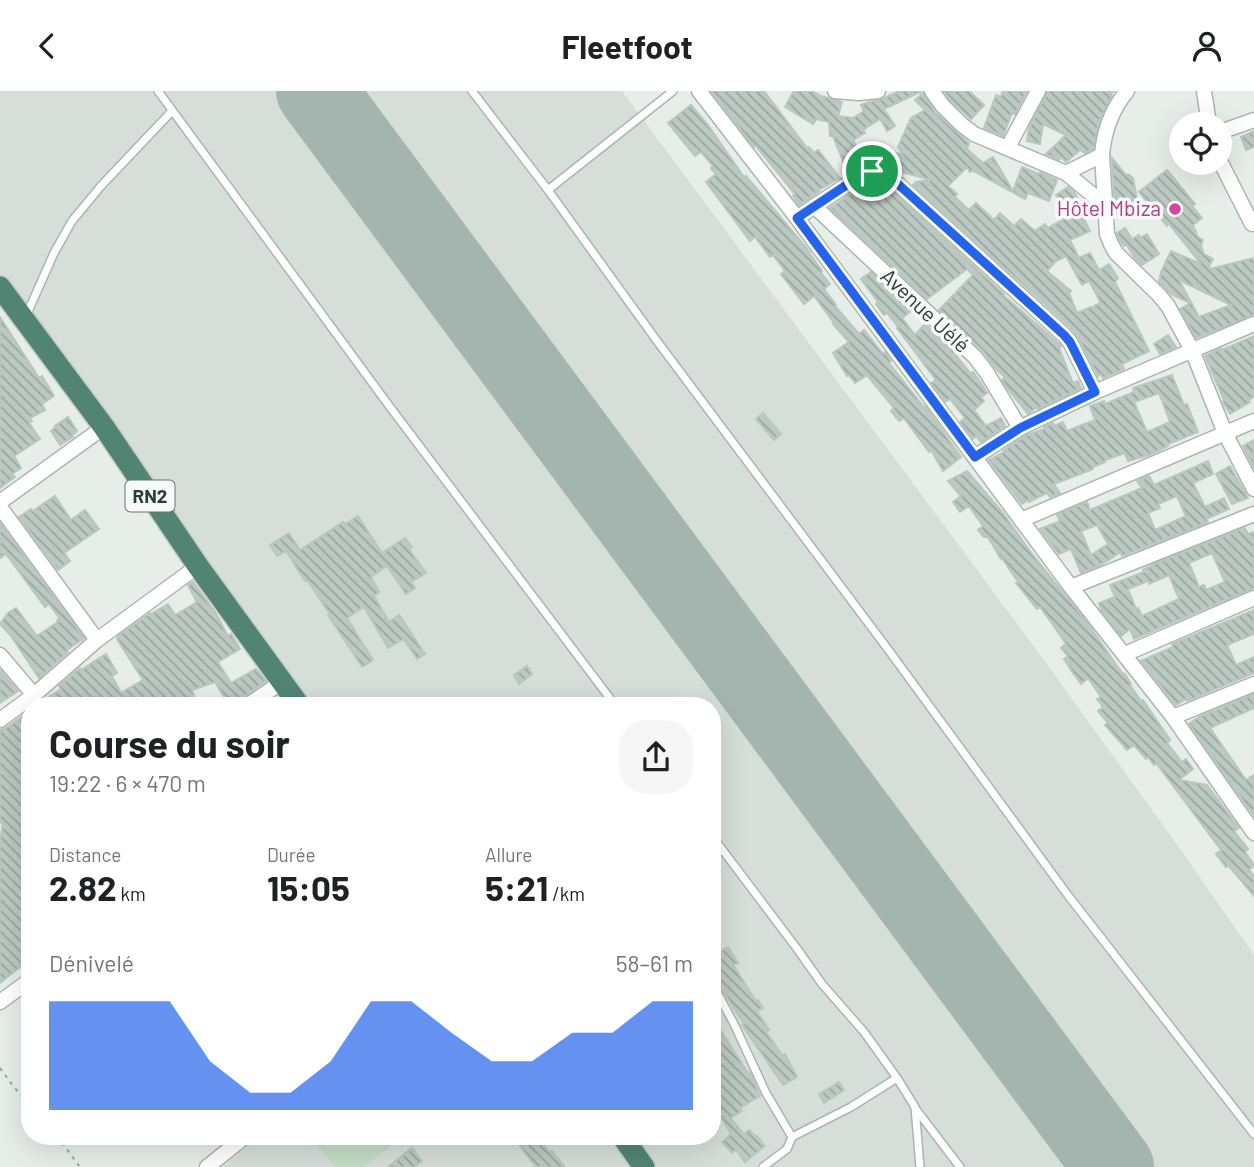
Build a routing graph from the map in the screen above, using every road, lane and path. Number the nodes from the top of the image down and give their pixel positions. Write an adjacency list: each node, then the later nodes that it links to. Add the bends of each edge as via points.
1 (158, 91): 11 (lane)
2 (472, 91): 19 (lane)
3 (673, 91): 19 (lane)
4 (699, 91): 22 (street)
5 (835, 91): 6 (street)
6 (878, 91)
7 (932, 91): 15 (street, via 961,124)
8 (1038, 91): 15 (street)
9 (1127, 91): 16 (street, via 1109,122)
10 (1205, 91): 12 (street)
11 (172, 111): 25 (lane, via 72,221); 50 (lane)
12 (1208, 112)
13 (1254, 120): 14 (street)
14 (1232, 128)
15 (1008, 148): 17 (street)
16 (1102, 155): 17 (street); 20 (street)
17 (1066, 173): 20 (street)
18 (1227, 175): 23 (street)
19 (548, 190): 63 (lane, via 1067,894)
20 (1105, 205): 27 (street, via 1107,234 1116,253 1168,306)
21 (814, 206): 22 (street); 28 (street, via 863,174 880,172 1064,335); 31 (street, Avenue Uélé, via 975,357)
22 (797, 218): 33 (street)
23 (1252, 224)
24 (0, 287): 25 (highway, RN2)
25 (24, 319): 30 (highway, RN2)
26 (1254, 324): 27 (street)
27 (1192, 350): 28 (street); 32 (street)
28 (1095, 392): 31 (street)
29 (1254, 421): 32 (street)
30 (104, 426): 35 (street); 38 (highway, RN2)
31 (1020, 428): 33 (street)
32 (1225, 433): 34 (street); 37 (street)
33 (975, 457): 37 (street)
34 (1254, 489)
35 (0, 504): 41 (street)
36 (1254, 514): 39 (street)
37 (1021, 520): 39 (street)
38 (198, 566): 41 (street); 44 (highway, RN2)
39 (1071, 587): 42 (street)
40 (1254, 598): 42 (street)
41 (97, 640): 46 (street)
42 (1125, 654): 52 (street)
43 (0, 655): 46 (street)
44 (282, 682): 48 (street); 49 (highway, RN2)
45 (1254, 684): 52 (street)
46 (34, 695): 47 (street)
47 (31, 697)
48 (260, 697)
49 (293, 697)
50 (609, 697)
51 (21, 705): 53 (street)
52 (1173, 717): 54 (street)
53 (0, 720)
54 (1254, 831)
55 (721, 849): 60 (lane)
56 (21, 987): 58 (street)
57 (721, 1000): 64 (lane)
58 (0, 1002)
59 (0, 1068): 61 (path)
60 (897, 1078): 62 (lane); 64 (lane)
61 (21, 1094)
62 (915, 1107): 72 (lane); 73 (lane)
63 (1254, 1134)
64 (792, 1137): 71 (lane, via 787,1149)
65 (64, 1145): 68 (path)
66 (235, 1145): 69 (street)
67 (628, 1145): 70 (highway)
68 (80, 1167)
69 (207, 1167)
70 (644, 1167)
71 (762, 1167)
72 (920, 1167)
73 (960, 1167)

